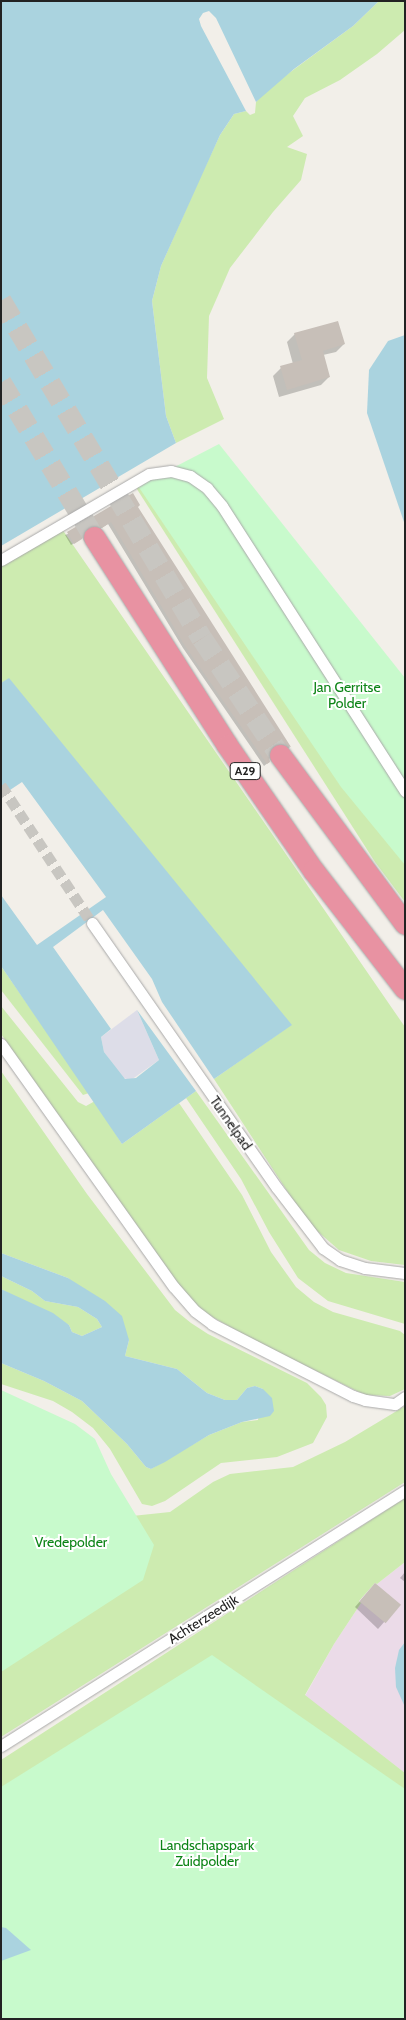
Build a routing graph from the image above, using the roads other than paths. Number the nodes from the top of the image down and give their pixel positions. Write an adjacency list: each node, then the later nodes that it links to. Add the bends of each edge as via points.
1 (94, 537): 7 (highway, A29, via 227,745 313,870)
2 (1, 560): 4 (street, via 149,474 171,471 190,476 207,488 222,506)
3 (280, 755): 6 (highway, A29)
4 (405, 791)
5 (92, 923): 9 (street, Tunnelpad, via 277,1188 323,1248 340,1260 365,1268)
6 (405, 924)
7 (405, 989)
8 (1, 1044): 10 (street, via 194,1312 352,1396 395,1404)
9 (405, 1273)
10 (405, 1397)
11 (405, 1491): 12 (street, Achterzeedijk)
12 (1, 1746)

